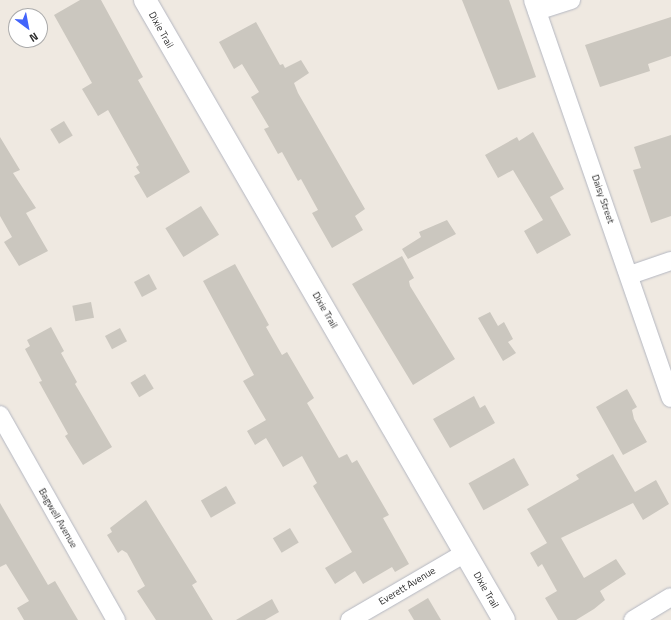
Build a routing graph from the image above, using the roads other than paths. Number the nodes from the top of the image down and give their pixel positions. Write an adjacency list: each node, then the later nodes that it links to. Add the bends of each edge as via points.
1 (145, 0): 8 (main road, Dixie Trail)
2 (571, 0): 3 (street)
3 (535, 6): 5 (street, Daisy Street)
4 (671, 261): 5 (street)
5 (630, 275): 6 (street, Daisy Street)
6 (671, 398)
7 (0, 416): 10 (street, Bagwell Avenue)
8 (464, 553): 11 (street, Everett Avenue); 12 (main road, Dixie Trail)
9 (671, 597): 13 (street)
10 (116, 620)
11 (350, 620)
12 (504, 620)
13 (633, 620)

